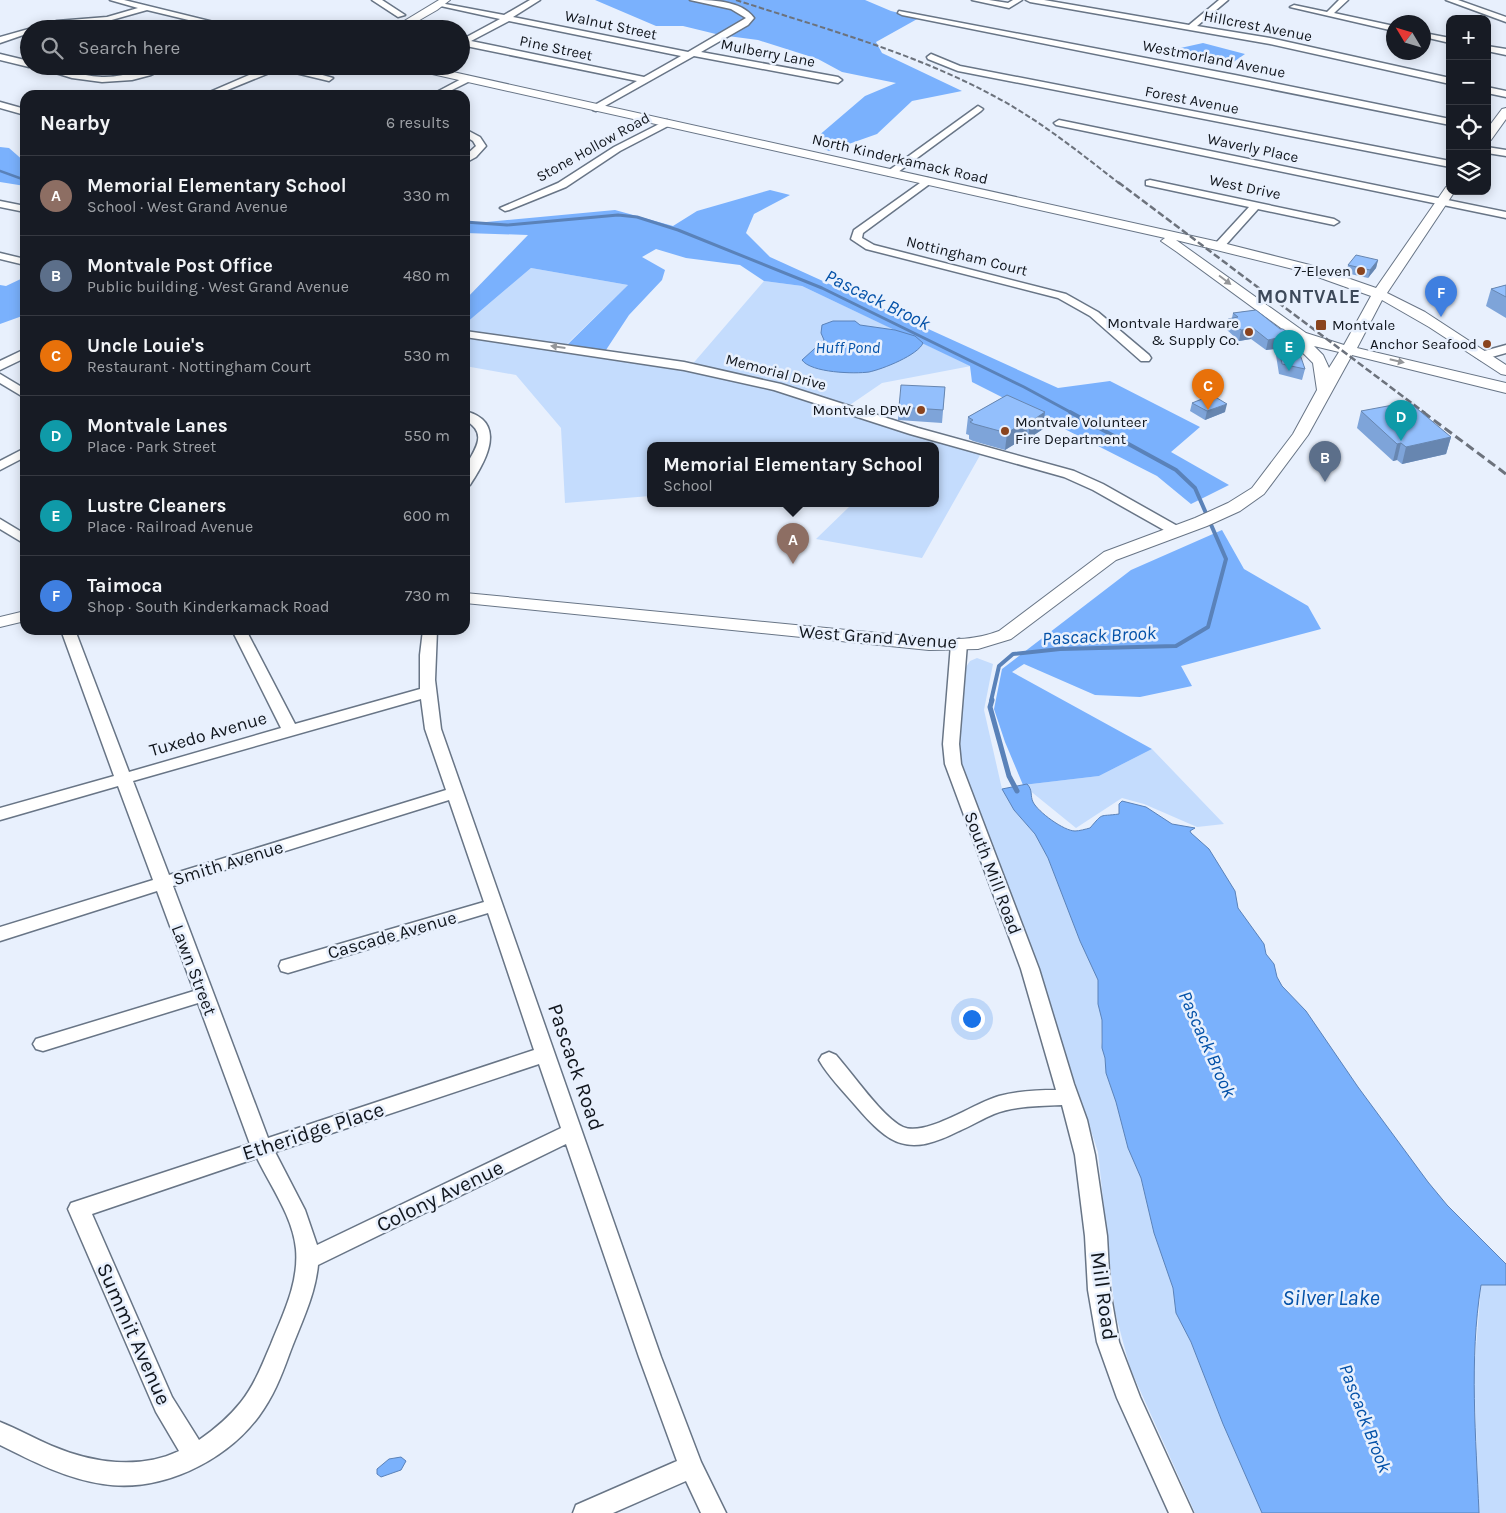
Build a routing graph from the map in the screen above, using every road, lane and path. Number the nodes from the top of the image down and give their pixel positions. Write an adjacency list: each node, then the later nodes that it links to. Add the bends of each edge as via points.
1 (114, 0): 12 (street)
2 (376, 0): 18 (street)
3 (536, 0): 20 (street)
4 (694, 0): 37 (street, via 738,8 750,18)
5 (976, 0): 6 (street, via 1010,6)
6 (1018, 0)
7 (1030, 0): 16 (street, Hillcrest Avenue)
8 (1099, 0): 16 (street)
9 (1224, 0): 25 (street)
10 (1344, 0): 19 (street)
11 (1450, 0): 24 (street)
12 (128, 1): 14 (street)
13 (443, 2): 20 (street, Walnut Street); 23 (main road)
14 (147, 7): 21 (street, via 127,19); 22 (street)
15 (1294, 7): 19 (street)
16 (1086, 9): 25 (street, Hillcrest Avenue)
17 (902, 13): 60 (street, Westmorland Avenue)
18 (401, 15)
19 (1328, 15): 26 (street)
20 (507, 18): 31 (street); 37 (street, Walnut Street)
21 (98, 20)
22 (201, 20)
23 (412, 20)
24 (1506, 20)
25 (1191, 27): 50 (street, Hillcrest Avenue)
26 (1386, 27)
27 (7, 29): 28 (street)
28 (20, 30)
29 (20, 33): 32 (street)
30 (1431, 37): 33 (street)
31 (470, 38)
32 (0, 40)
33 (1446, 40)
34 (470, 44): 48 (street, Pine Street)
35 (1491, 49): 36 (street)
36 (1506, 52)
37 (691, 54): 48 (street); 49 (street, Mulberry Lane)
38 (0, 57): 40 (street)
39 (931, 57): 68 (street, Forest Avenue, via 958,68)
40 (20, 62)
41 (71, 75): 42 (street, via 113,80)
42 (143, 75)
43 (256, 75): 51 (street)
44 (316, 75): 46 (street)
45 (450, 75): 47 (main road, North Kinderkamack Road)
46 (329, 78)
47 (467, 79): 52 (street); 56 (main road, North Kinderkamack Road)
48 (645, 80): 56 (street)
49 (838, 80)
50 (1446, 80)
51 (219, 90)
52 (445, 90)
53 (1491, 91): 54 (street)
54 (1506, 94)
55 (0, 105): 58 (street)
56 (596, 108): 62 (main road, North Kinderkamack Road)
57 (978, 109): 69 (street)
58 (20, 111)
59 (1506, 111): 63 (main road)
60 (1446, 121)
61 (1058, 123): 73 (street, Waverly Place)
62 (667, 124): 69 (main road, North Kinderkamack Road); 77 (street, Stone Hollow Road, via 617,149 568,182)
63 (1491, 130)
64 (470, 134): 67 (street, via 477,138 481,146)
65 (1491, 151): 66 (street)
66 (1506, 153)
67 (470, 157)
68 (1446, 163)
69 (891, 173): 70 (main road, North Kinderkamack Road)
70 (927, 181): 80 (main road, North Kinderkamack Road); 92 (street, Nottingham Court, via 858,232 858,242 870,248 1062,296 1094,314)
71 (1150, 183): 75 (street, West Drive)
72 (1447, 195): 73 (main road, West Grand Avenue)
73 (1441, 203): 78 (street, Waverly Place); 85 (main road, West Grand Avenue)
74 (0, 204): 76 (street)
75 (1256, 205): 79 (street, West Drive); 81 (street)
76 (20, 208)
77 (505, 208)
78 (1506, 215)
79 (1334, 222)
80 (1138, 230): 81 (main road, North Kinderkamack Road); 84 (main road, via 1169,241)
81 (1215, 250): 84 (main road, via 1208,258); 85 (main road, North Kinderkamack Road, via 1274,260 1344,280)
82 (0, 256): 83 (street)
83 (20, 261)
84 (1208, 267): 86 (main road, one-way to 86)
85 (1380, 295): 89 (main road, West Grand Avenue); 91 (main road, North Kinderkamack Road, via 1407,308)
86 (1282, 323): 89 (main road, via 1301,336); 98 (main road, via 1320,360)
87 (470, 335): 105 (street, Memorial Drive, one-way to 87, via 1069,474 914,431 768,384 708,370)
88 (1506, 349): 91 (street)
89 (1350, 350): 94 (main road, one-way to 94); 98 (main road, West Grand Avenue)
90 (20, 356): 93 (street)
91 (1481, 356): 94 (main road, via 1485,364 1481,370 1470,373); 95 (main road, North Kinderkamack Road)
92 (1145, 358)
93 (0, 366)
94 (1429, 369): 97 (main road)
95 (1506, 372)
96 (0, 378): 99 (street)
97 (1506, 388)
98 (1326, 390): 105 (main road, West Grand Avenue, via 1274,472 1254,494 1234,507)
99 (20, 391)
100 (470, 418): 103 (street, via 478,422 486,434 485,444)
101 (20, 455): 102 (street)
102 (0, 466)
103 (470, 472)
104 (0, 523): 106 (street)
105 (1176, 531): 113 (main road, West Grand Avenue, via 1110,556 1005,635 983,643)
106 (20, 537)
107 (470, 598): 113 (main road, West Grand Avenue, via 929,644)
108 (20, 617): 109 (main road)
109 (0, 622)
110 (70, 635): 116 (street, Lawn Street)
111 (242, 635): 115 (street)
112 (429, 635): 114 (street, Pascack Road)
113 (959, 644): 127 (street, South Mill Road, via 951,744 953,764 1030,968)
114 (426, 692): 115 (street, Tuxedo Avenue); 117 (street, Pascack Road, via 434,729)
115 (290, 731): 116 (street, Tuxedo Avenue)
116 (123, 779): 118 (street, Tuxedo Avenue); 119 (street, Lawn Street)
117 (456, 792): 119 (street, Smith Avenue); 120 (street, Pascack Road)
118 (0, 814)
119 (162, 884): 121 (street, Smith Avenue); 123 (street, Lawn Street)
120 (495, 906): 122 (street, Cascade Avenue); 125 (street, Pascack Road)
121 (0, 934)
122 (288, 966)
123 (204, 995): 124 (street); 129 (street, Lawn Street)
124 (43, 1044)
125 (546, 1054): 128 (street, Pascack Road); 129 (street, Etheridge Place)
126 (830, 1060): 127 (street, via 883,1124 891,1132 904,1137 930,1137 999,1104)
127 (1069, 1097): 137 (street, Mill Road, via 1085,1155 1096,1236 1099,1290 1108,1342 1129,1398)
128 (573, 1131): 131 (street, Colony Avenue); 134 (street, Pascack Road)
129 (262, 1148): 130 (street, Etheridge Place); 131 (street, Lawn Street, via 301,1224)
130 (79, 1209): 133 (street, Summit Avenue, via 164,1404)
131 (307, 1260): 133 (street, Lawn Street, via 303,1291 263,1390 248,1413 229,1432)
132 (0, 1433): 133 (street, via 44,1454 84,1468 116,1474 167,1467)
133 (194, 1456)
134 (691, 1467): 135 (street); 136 (street, Pascack Road)
135 (585, 1513)
136 (714, 1513)
137 (1181, 1513)

